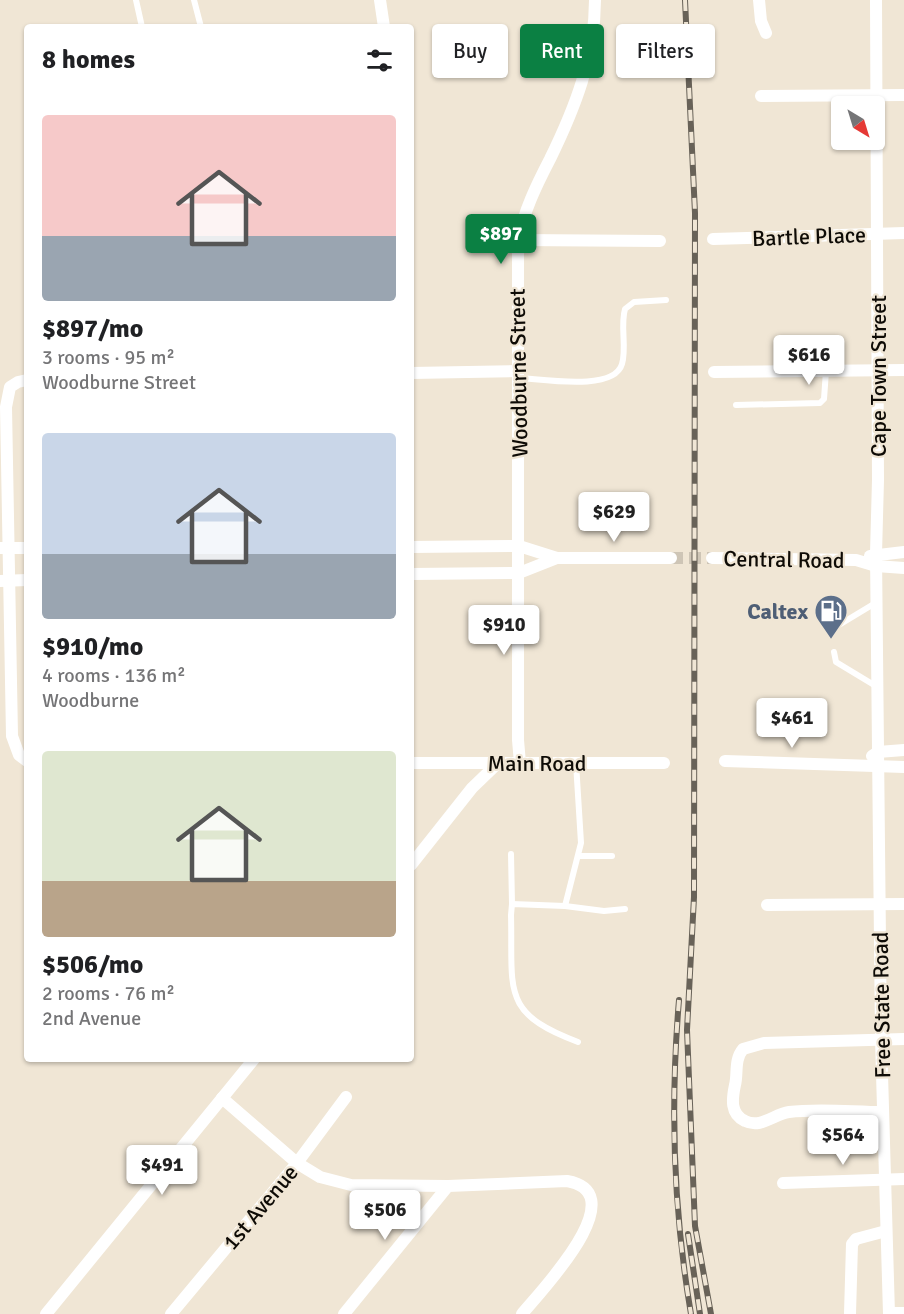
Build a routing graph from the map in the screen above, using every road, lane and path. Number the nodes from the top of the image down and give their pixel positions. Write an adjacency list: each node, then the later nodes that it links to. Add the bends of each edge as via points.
1 (136, 0): 7 (lane)
2 (194, 0): 8 (lane)
3 (380, 0): 9 (street)
4 (595, 0): 17 (street, Woodburne Street, via 595,26 575,106 531,196)
5 (759, 0): 10 (street)
6 (876, 0): 11 (street, Cape Town Street)
7 (141, 24)
8 (200, 24)
9 (384, 24)
10 (766, 33)
11 (878, 95): 12 (street); 13 (street); 14 (street, Cape Town Street)
12 (904, 95)
13 (761, 96)
14 (878, 233): 15 (street, Bartle Place); 16 (street, Bartle Place); 20 (street, Cape Town Street)
15 (904, 233)
16 (713, 239)
17 (518, 240): 18 (street); 25 (street, Woodburne Street)
18 (660, 241)
19 (666, 300): 25 (lane, via 634,302 625,309 622,363 614,376 596,382)
20 (878, 370): 21 (street); 22 (street); 37 (street, Cape Town Street)
21 (904, 370)
22 (826, 371): 23 (street); 28 (lane, via 824,399 820,403)
23 (714, 372)
24 (414, 373): 25 (street)
25 (519, 374): 29 (street, Woodburne Street)
26 (24, 381): 27 (street)
27 (4, 392): 31 (street)
28 (736, 405)
29 (519, 546): 30 (street); 34 (street); 39 (street, Woodburne Street)
30 (414, 547)
31 (4, 548): 32 (street); 42 (street)
32 (24, 548)
33 (904, 552): 37 (street, Central Road)
34 (557, 558): 35 (street); 39 (street)
35 (670, 558)
36 (712, 558): 37 (street, Central Road)
37 (876, 560): 38 (street, Central Road); 43 (street, Cape Town Street)
38 (904, 568)
39 (519, 573): 40 (street); 53 (street, Woodburne Street)
40 (414, 574)
41 (24, 580): 42 (street)
42 (5, 581): 49 (street, via 12,736)
43 (877, 602): 44 (lane); 46 (street, Cape Town Street)
44 (834, 628)
45 (834, 652): 46 (lane, via 836,662)
46 (879, 688): 48 (street, Cape Town Street)
47 (904, 750): 48 (street)
48 (878, 752): 56 (street); 58 (street, Free State Road)
49 (24, 759)
50 (725, 761): 56 (street)
51 (414, 763): 52 (street, Main Road)
52 (498, 763): 53 (street, Main Road); 62 (street, via 472,788)
53 (520, 763): 54 (street, Main Road)
54 (576, 763): 55 (street, Main Road); 60 (lane)
55 (664, 763)
56 (858, 765): 58 (street)
57 (904, 767): 58 (street)
58 (879, 768): 64 (street, Free State Road)
59 (511, 854): 63 (lane)
60 (579, 856): 61 (lane); 67 (lane)
61 (612, 856)
62 (414, 861)
63 (512, 904): 67 (lane); 71 (lane, via 514,993 521,1009 547,1030)
64 (880, 904): 65 (street); 66 (street); 69 (street, Free State Road)
65 (904, 904)
66 (767, 905)
67 (565, 906): 68 (lane, via 604,911)
68 (625, 909)
69 (881, 1039): 70 (street); 75 (street, Free State Road); 75 (street, via 764,1043 743,1049 737,1059 732,1096 737,1114 758,1124 789,1112)
70 (904, 1039)
71 (578, 1042)
72 (252, 1062): 74 (street)
73 (346, 1097): 76 (street, 1st Avenue)
74 (222, 1098): 76 (street); 83 (street)
75 (883, 1112): 77 (street, Free State Road)
76 (297, 1163): 80 (street, via 320,1177 351,1185); 84 (street, 1st Avenue)
77 (884, 1179): 78 (street); 79 (street); 81 (street, Free State Road)
78 (904, 1179)
79 (783, 1183)
80 (448, 1186): 85 (street); 86 (street, via 567,1181 585,1188 592,1199 591,1219 581,1240)
81 (886, 1231): 87 (street, via 856,1239 852,1244); 88 (street, Free State Road)
82 (904, 1313): 88 (street)
83 (46, 1314)
84 (171, 1314)
85 (344, 1314)
86 (522, 1314)
87 (850, 1314)
88 (889, 1314)

